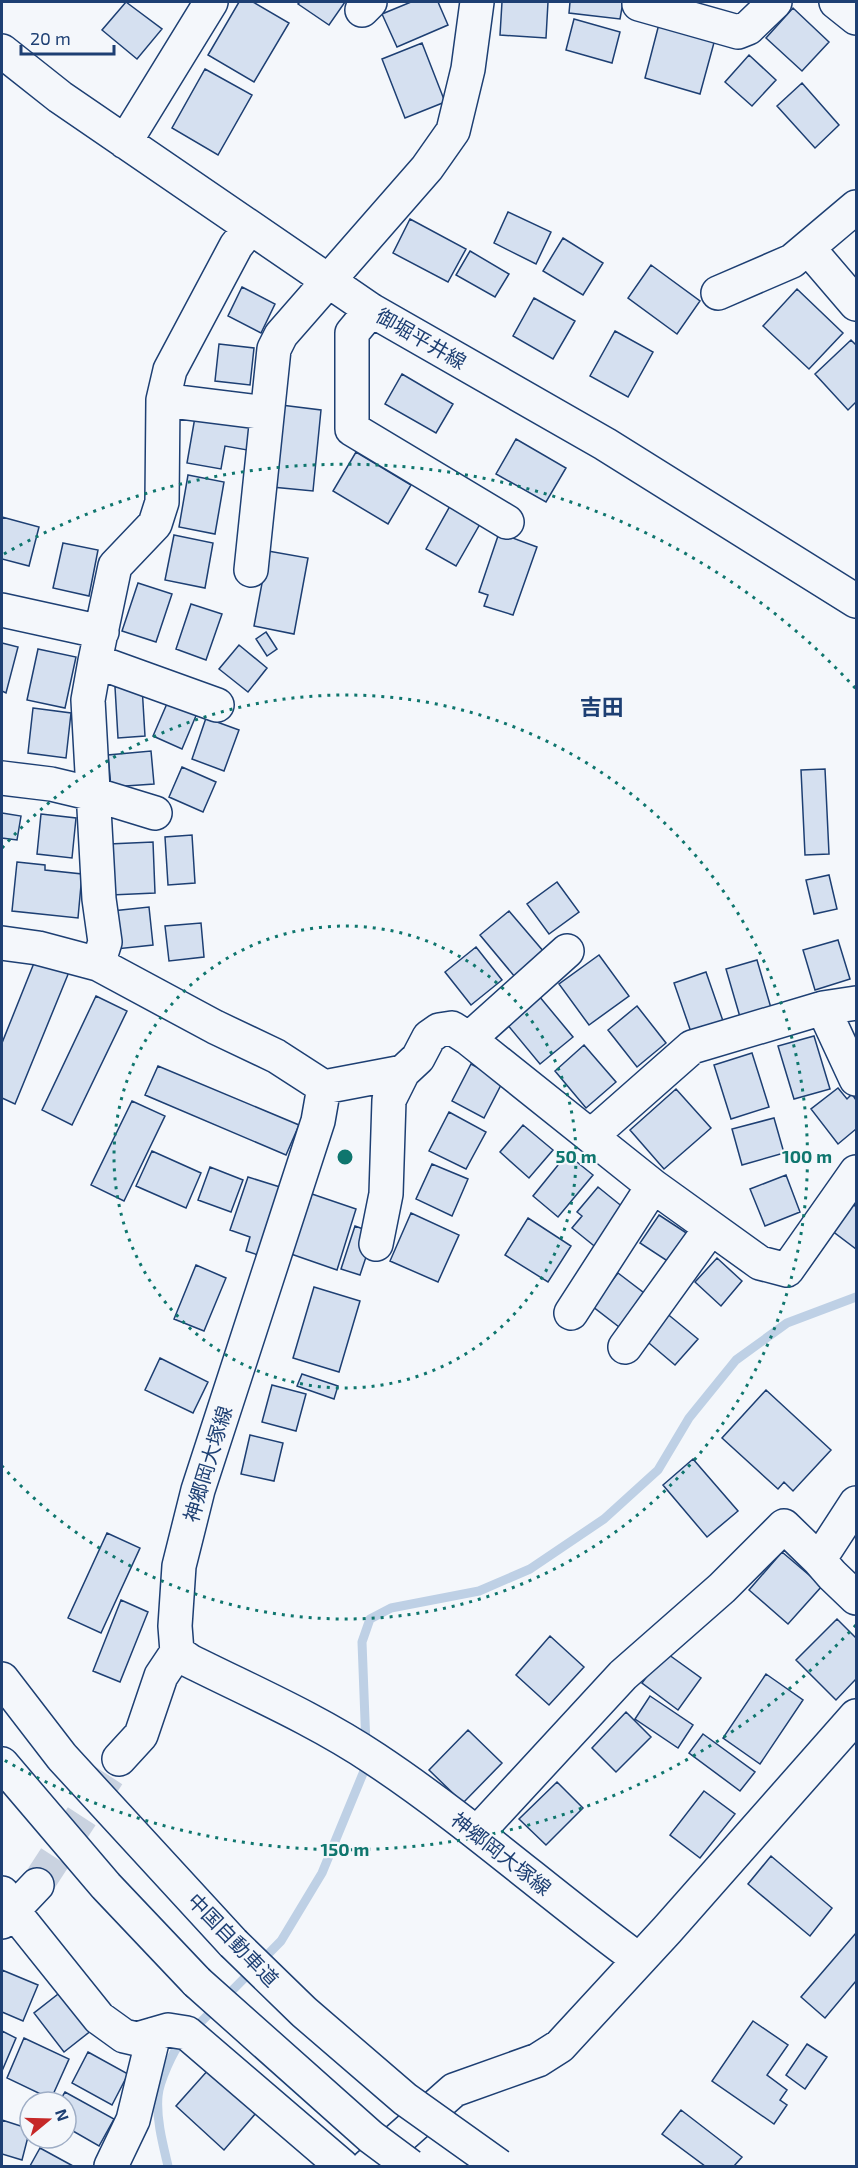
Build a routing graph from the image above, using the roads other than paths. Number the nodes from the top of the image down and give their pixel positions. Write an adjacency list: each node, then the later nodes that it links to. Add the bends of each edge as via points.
1 (211, 2): 8 (main road)
2 (477, 2): 12 (main road, via 468,69 453,131 427,168)
3 (639, 2): 4 (main road, via 738,32 748,28)
4 (775, 2)
5 (836, 2): 6 (main road)
6 (856, 18)
7 (2, 51): 8 (main road, 御堀平井線)
8 (125, 142): 10 (main road, 御堀平井線)
9 (856, 207): 11 (main road)
10 (250, 228): 12 (main road, 御堀平井線); 16 (main road, via 236,246 170,370)
11 (808, 248): 13 (main road, via 792,261); 14 (main road)
12 (329, 282): 15 (main road, 御堀平井線); 17 (main road, via 273,349)
13 (718, 293)
14 (856, 304)
15 (371, 310): 18 (main road, via 352,333 352,429); 20 (main road, 御堀平井線, via 605,444)
16 (163, 400): 17 (main road); 22 (main road, via 162,502 155,524 115,566)
17 (267, 413): 19 (main road)
18 (507, 522)
19 (251, 570)
20 (856, 601)
21 (2, 610): 22 (main road)
22 (98, 647): 23 (main road); 25 (main road, via 88,700)
23 (217, 705)
24 (2, 778): 25 (main road)
25 (93, 794): 26 (main road); 29 (main road, via 105,942)
26 (155, 813)
27 (2, 943): 29 (main road)
28 (567, 951): 32 (main road)
29 (98, 964): 35 (main road, via 215,1028 276,1056)
30 (856, 1004): 31 (main road)
31 (823, 1008): 34 (main road); 36 (main road, via 692,1047)
32 (469, 1039): 33 (main road, via 452,1028 439,1030 429,1037 418,1058); 36 (main road)
33 (403, 1072): 35 (main road); 40 (main road, via 389,1100 386,1194)
34 (856, 1079)
35 (324, 1088): 46 (main road, 神郷岡大塚線, via 318,1120 198,1490 179,1566)
36 (591, 1136): 38 (main road)
37 (856, 1172): 39 (main road, via 787,1270 759,1263)
38 (653, 1186): 39 (main road); 41 (main road)
39 (710, 1229): 42 (main road)
40 (376, 1244)
41 (571, 1313)
42 (625, 1347)
43 (856, 1503): 44 (main road)
44 (819, 1560): 45 (main road); 51 (main road, via 784,1526 722,1588 623,1675)
45 (856, 1598)
46 (177, 1652): 49 (main road, via 161,1676 141,1734); 51 (main road, 神郷岡大塚線, via 319,1724)
47 (2, 1679): 60 (main road, 中国自動車道, bridge, via 62,1757 233,1943 304,2012 405,2099)
48 (856, 1716): 54 (main road)
49 (119, 1759)
50 (5, 1769): 59 (main road, bridge, via 106,1886 197,1982)
51 (477, 1833): 54 (main road, 神郷岡大塚線)
52 (37, 1885): 53 (main road)
53 (6, 1909): 55 (main road, via 99,2018 124,2036 137,2039)
54 (639, 1960): 58 (main road, via 560,2046 538,2060 454,2090)
55 (154, 2034): 56 (main road, via 133,2121); 57 (main road, via 168,2030 187,2033)
56 (111, 2166)
57 (342, 2166)
58 (368, 2166)
59 (410, 2166)
60 (499, 2166)

